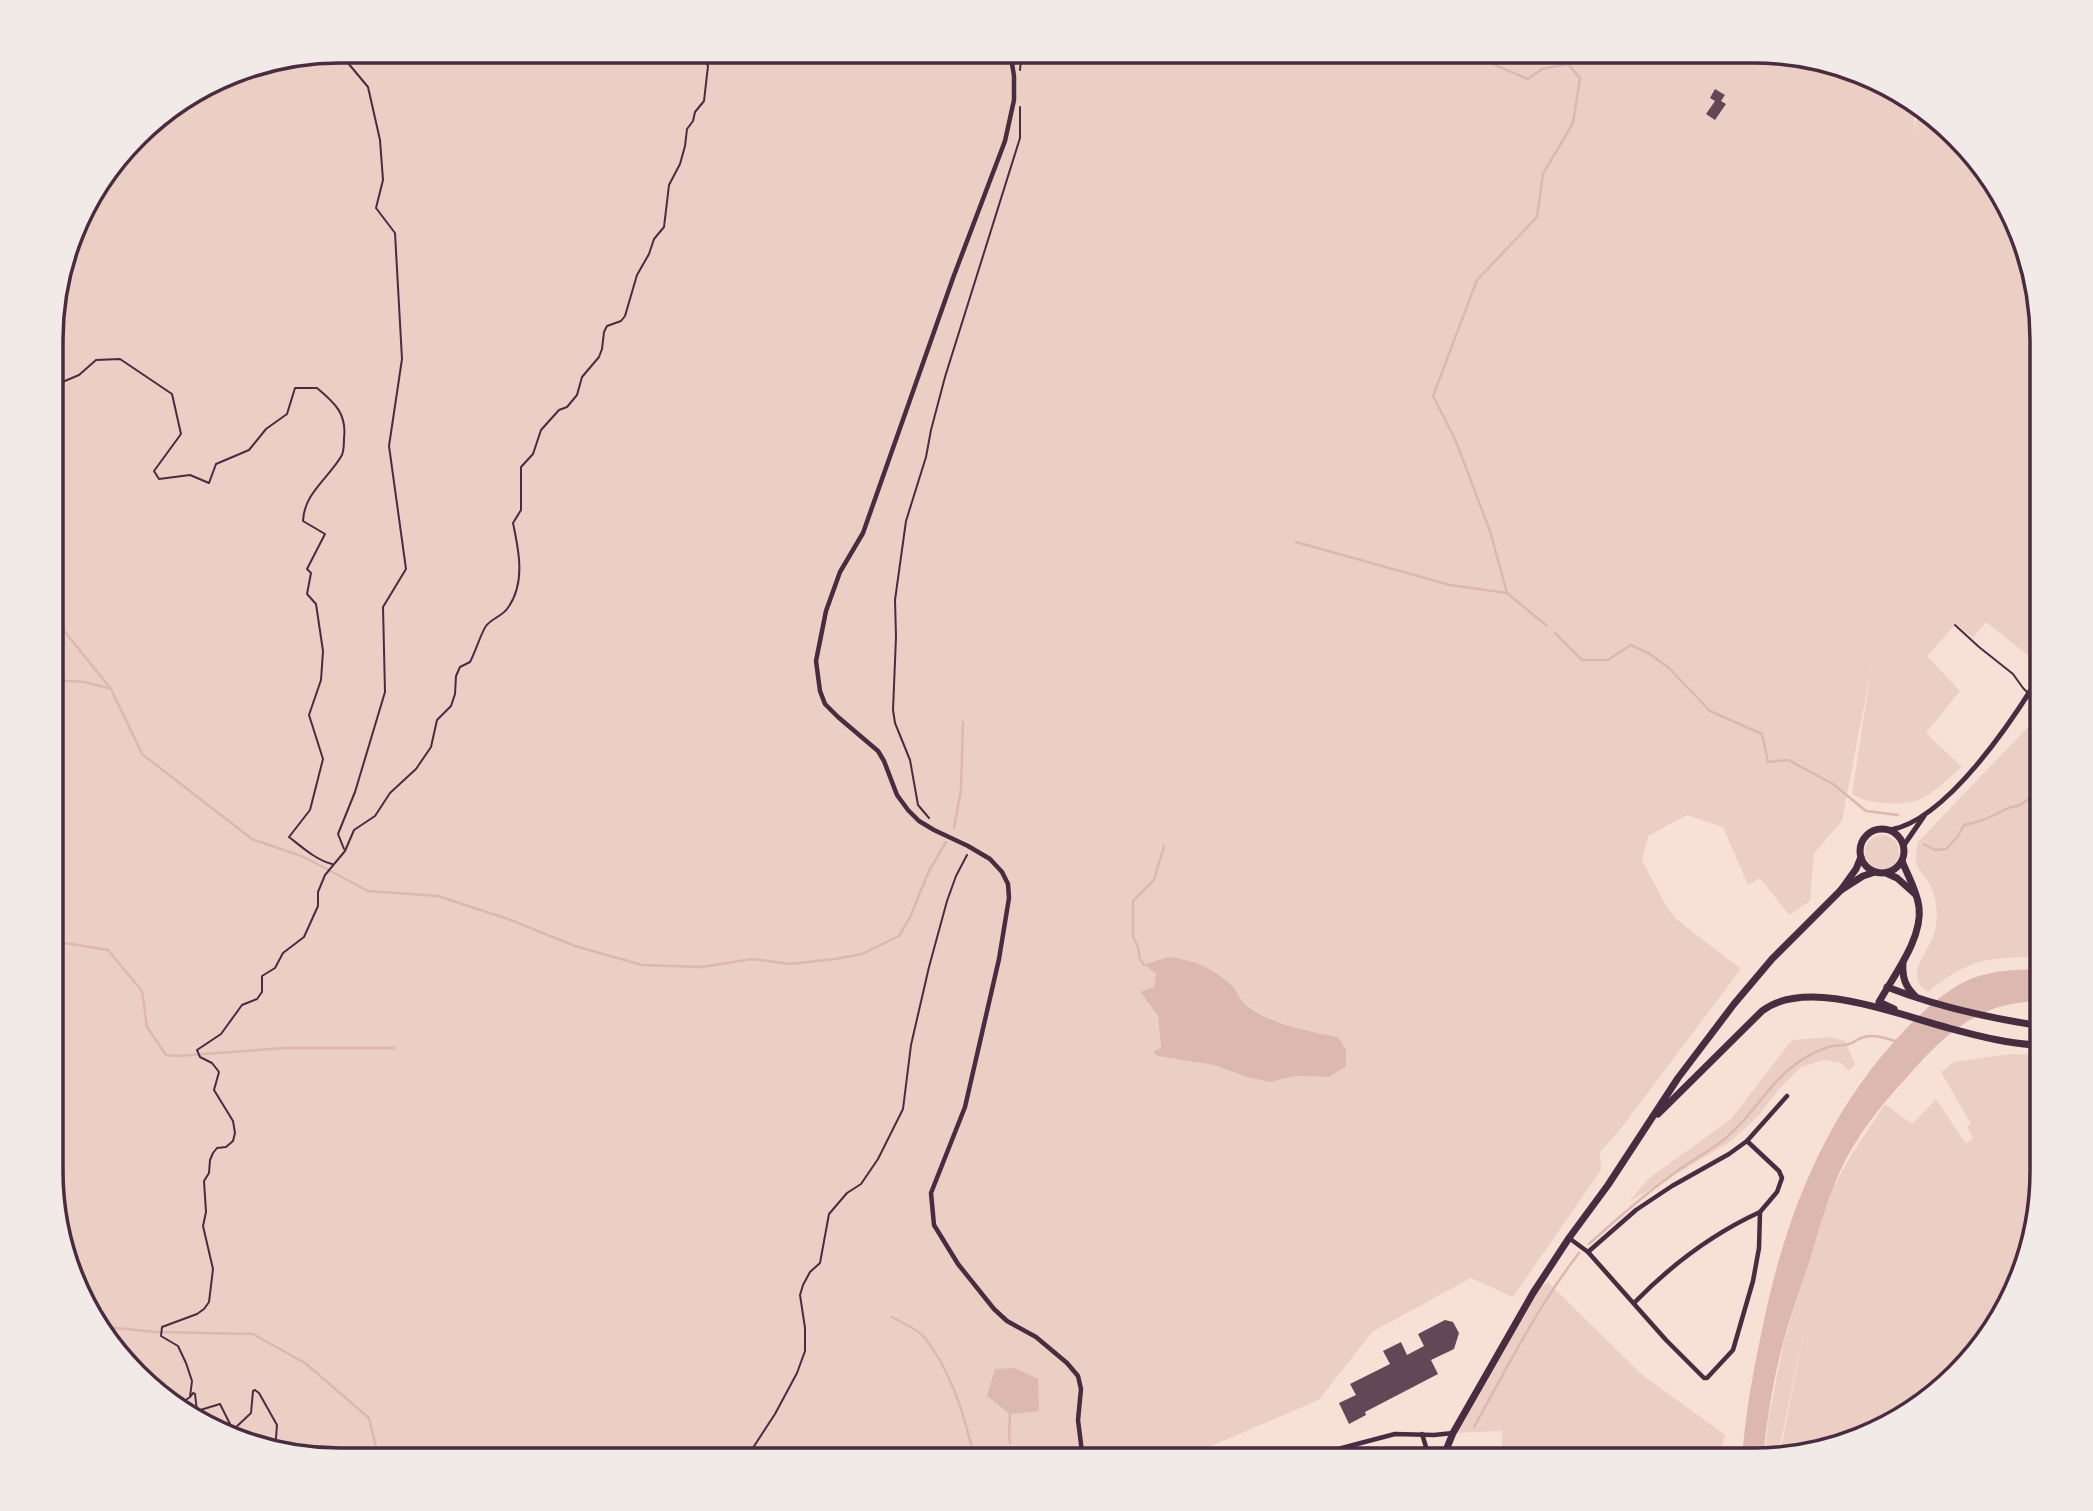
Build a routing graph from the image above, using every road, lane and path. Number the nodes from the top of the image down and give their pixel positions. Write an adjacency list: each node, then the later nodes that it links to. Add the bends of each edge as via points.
1 (348, 63): 15 (path, via 368,87 383,180 376,208 395,233 402,359 389,446 406,569 383,607 385,692 338,834)
2 (706, 63): 15 (path, via 704,101 687,129 680,164 669,185 664,228 637,275 625,316 607,326 599,357 582,377 577,395 541,430 533,454 521,467 521,509 513,523 520,565 515,595 506,610 484,628 470,662 460,667 451,706 438,720 431,747 375,816 354,831)
3 (1012, 63): 14 (street, via 1014,100 1005,141 863,533 835,585 816,661 825,704 878,751 908,810 934,830)
4 (1021, 63): 5 (path)
5 (1020, 75)
6 (1020, 131): 11 (path, via 945,377 906,521 896,588 893,710 910,760 918,805)
7 (63, 382): 18 (path, via 96,360 120,359 172,394 181,433 154,471 159,479 190,475 209,483 216,464 248,450 287,414 295,388 317,388 333,401 346,423 343,453 304,508 303,521 325,534 307,569 311,573 307,594 316,604 323,651 321,680 309,715 323,759 310,810 289,837)
8 (1955, 625): 9 (lane)
9 (2029, 693): 10 (street, via 1989,750)
10 (1924, 816): 12 (street); 13 (street)
11 (930, 820)
12 (1890, 830): 13 (main road); 16 (main road, via 1867,834)
13 (1904, 845): 17 (main road)
14 (968, 846): 45 (path, via 929,967 911,1045 903,1109 861,1184 829,1214 820,1263 810,1272 800,1295 805,1352 775,1415); 46 (street, via 1002,872 1009,898 965,1107 931,1193 934,1225 993,1309 1036,1337 1078,1376)
15 (345, 851): 18 (path)
16 (1860, 858): 19 (main road); 21 (main road)
17 (1902, 861): 20 (main road); 22 (main road)
18 (334, 865): 36 (path, via 325,875 304,937 262,976 257,999 242,1005 221,1034 197,1050 219,1072 214,1090 235,1133 233,1141 212,1153 204,1181 203,1226 213,1269 209,1302 205,1310 162,1327 161,1336 178,1346 186,1363 192,1381)
19 (1875, 872): 20 (main road); 21 (main road)
20 (1886, 873): 22 (main road)
21 (1841, 890): 30 (main road, via 1734,1004)
22 (1915, 894): 23 (main road, via 1918,930)
23 (1903, 959): 24 (main road); 25 (main road, via 1905,984)
24 (1887, 987): 25 (main road); 26 (main road, via 1879,1002)
25 (1924, 1000): 27 (main road)
26 (1911, 1017): 28 (main road, via 1975,1035); 30 (main road, via 1832,998 1773,1003)
27 (2030, 1024)
28 (2030, 1043)
29 (1787, 1096): 31 (street)
30 (1648, 1124): 33 (main road)
31 (1747, 1141): 32 (street, via 1782,1178); 34 (street, via 1636,1210)
32 (1760, 1212): 35 (street, via 1690,1253); 35 (street, via 1753,1281 1733,1350 1707,1378)
33 (1569, 1238): 34 (street); 42 (main road)
34 (1588, 1252): 35 (street)
35 (1634, 1303)
36 (190, 1396): 37 (path); 38 (path, via 195,1394)
37 (185, 1400)
38 (197, 1408)
39 (200, 1410): 40 (path, via 220,1404)
40 (231, 1425)
41 (236, 1428): 44 (path, via 251,1413 255,1390 277,1425)
42 (1453, 1433): 43 (street); 49 (main road)
43 (1422, 1434): 47 (street, via 1395,1434); 48 (street)
44 (276, 1441)
45 (753, 1448)
46 (1082, 1448)
47 (1340, 1448)
48 (1426, 1448)
49 (1447, 1448)

